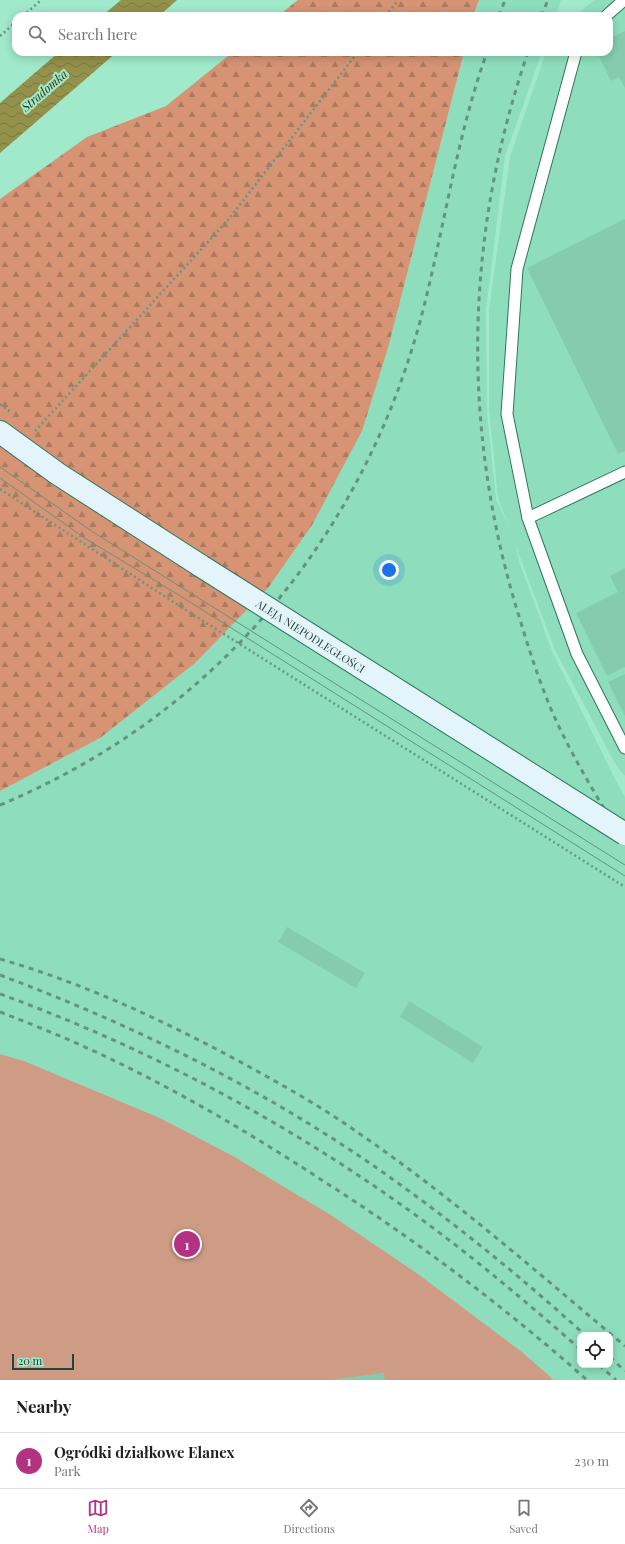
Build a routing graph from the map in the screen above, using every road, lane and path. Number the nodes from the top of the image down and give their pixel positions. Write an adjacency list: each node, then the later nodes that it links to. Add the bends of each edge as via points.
1 (41, 0): 4 (path)
2 (398, 0): 5 (path)
3 (624, 0): 6 (lane)
4 (27, 12)
5 (389, 12)
6 (610, 12)
7 (12, 26): 8 (path)
8 (0, 36)
9 (355, 56): 12 (path, via 228,220)
10 (575, 56): 15 (lane, via 517,269 506,414)
11 (0, 432): 17 (street, ALEJA NIEPODLEGŁOŚCI, bridge, via 58,474 201,566)
12 (35, 432)
13 (625, 472): 15 (lane)
14 (0, 489): 18 (path, bridge, via 181,607)
15 (528, 518): 16 (lane, via 577,654)
16 (625, 748)
17 (625, 834)
18 (625, 887)

